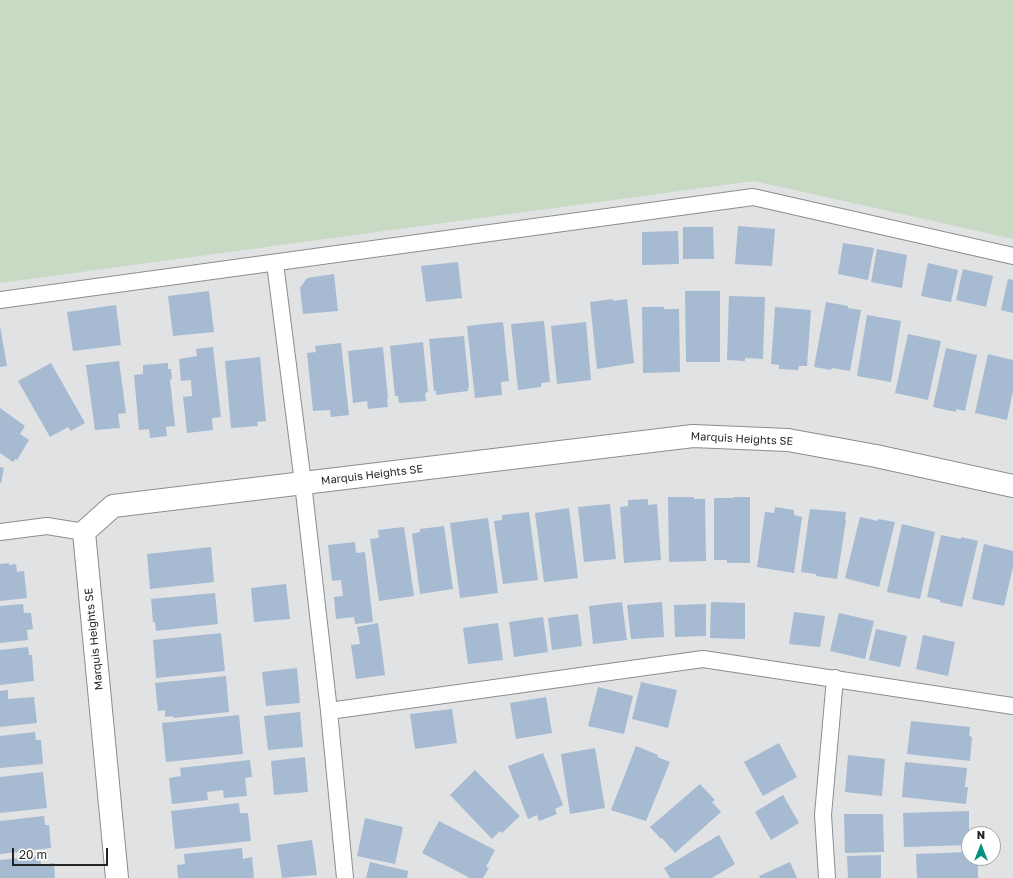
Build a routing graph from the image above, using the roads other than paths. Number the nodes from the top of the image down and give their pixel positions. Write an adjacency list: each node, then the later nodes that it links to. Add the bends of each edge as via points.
1 (1013, 256): 2 (lane, via 753,197)
2 (275, 263): 3 (lane); 4 (lane)
3 (0, 300)
4 (303, 483): 5 (street, Marquis Heights SE, via 693,436 788,440); 7 (street, Marquis Heights SE, via 113,506); 10 (lane)
5 (1013, 486)
6 (0, 532): 7 (lane, via 47,526)
7 (84, 532): 11 (street, Marquis Heights SE)
8 (835, 678): 9 (lane); 10 (lane, via 703,659); 13 (lane, via 823,816)
9 (1013, 706)
10 (330, 711): 12 (lane)
11 (117, 878)
12 (344, 878)
13 (827, 878)

